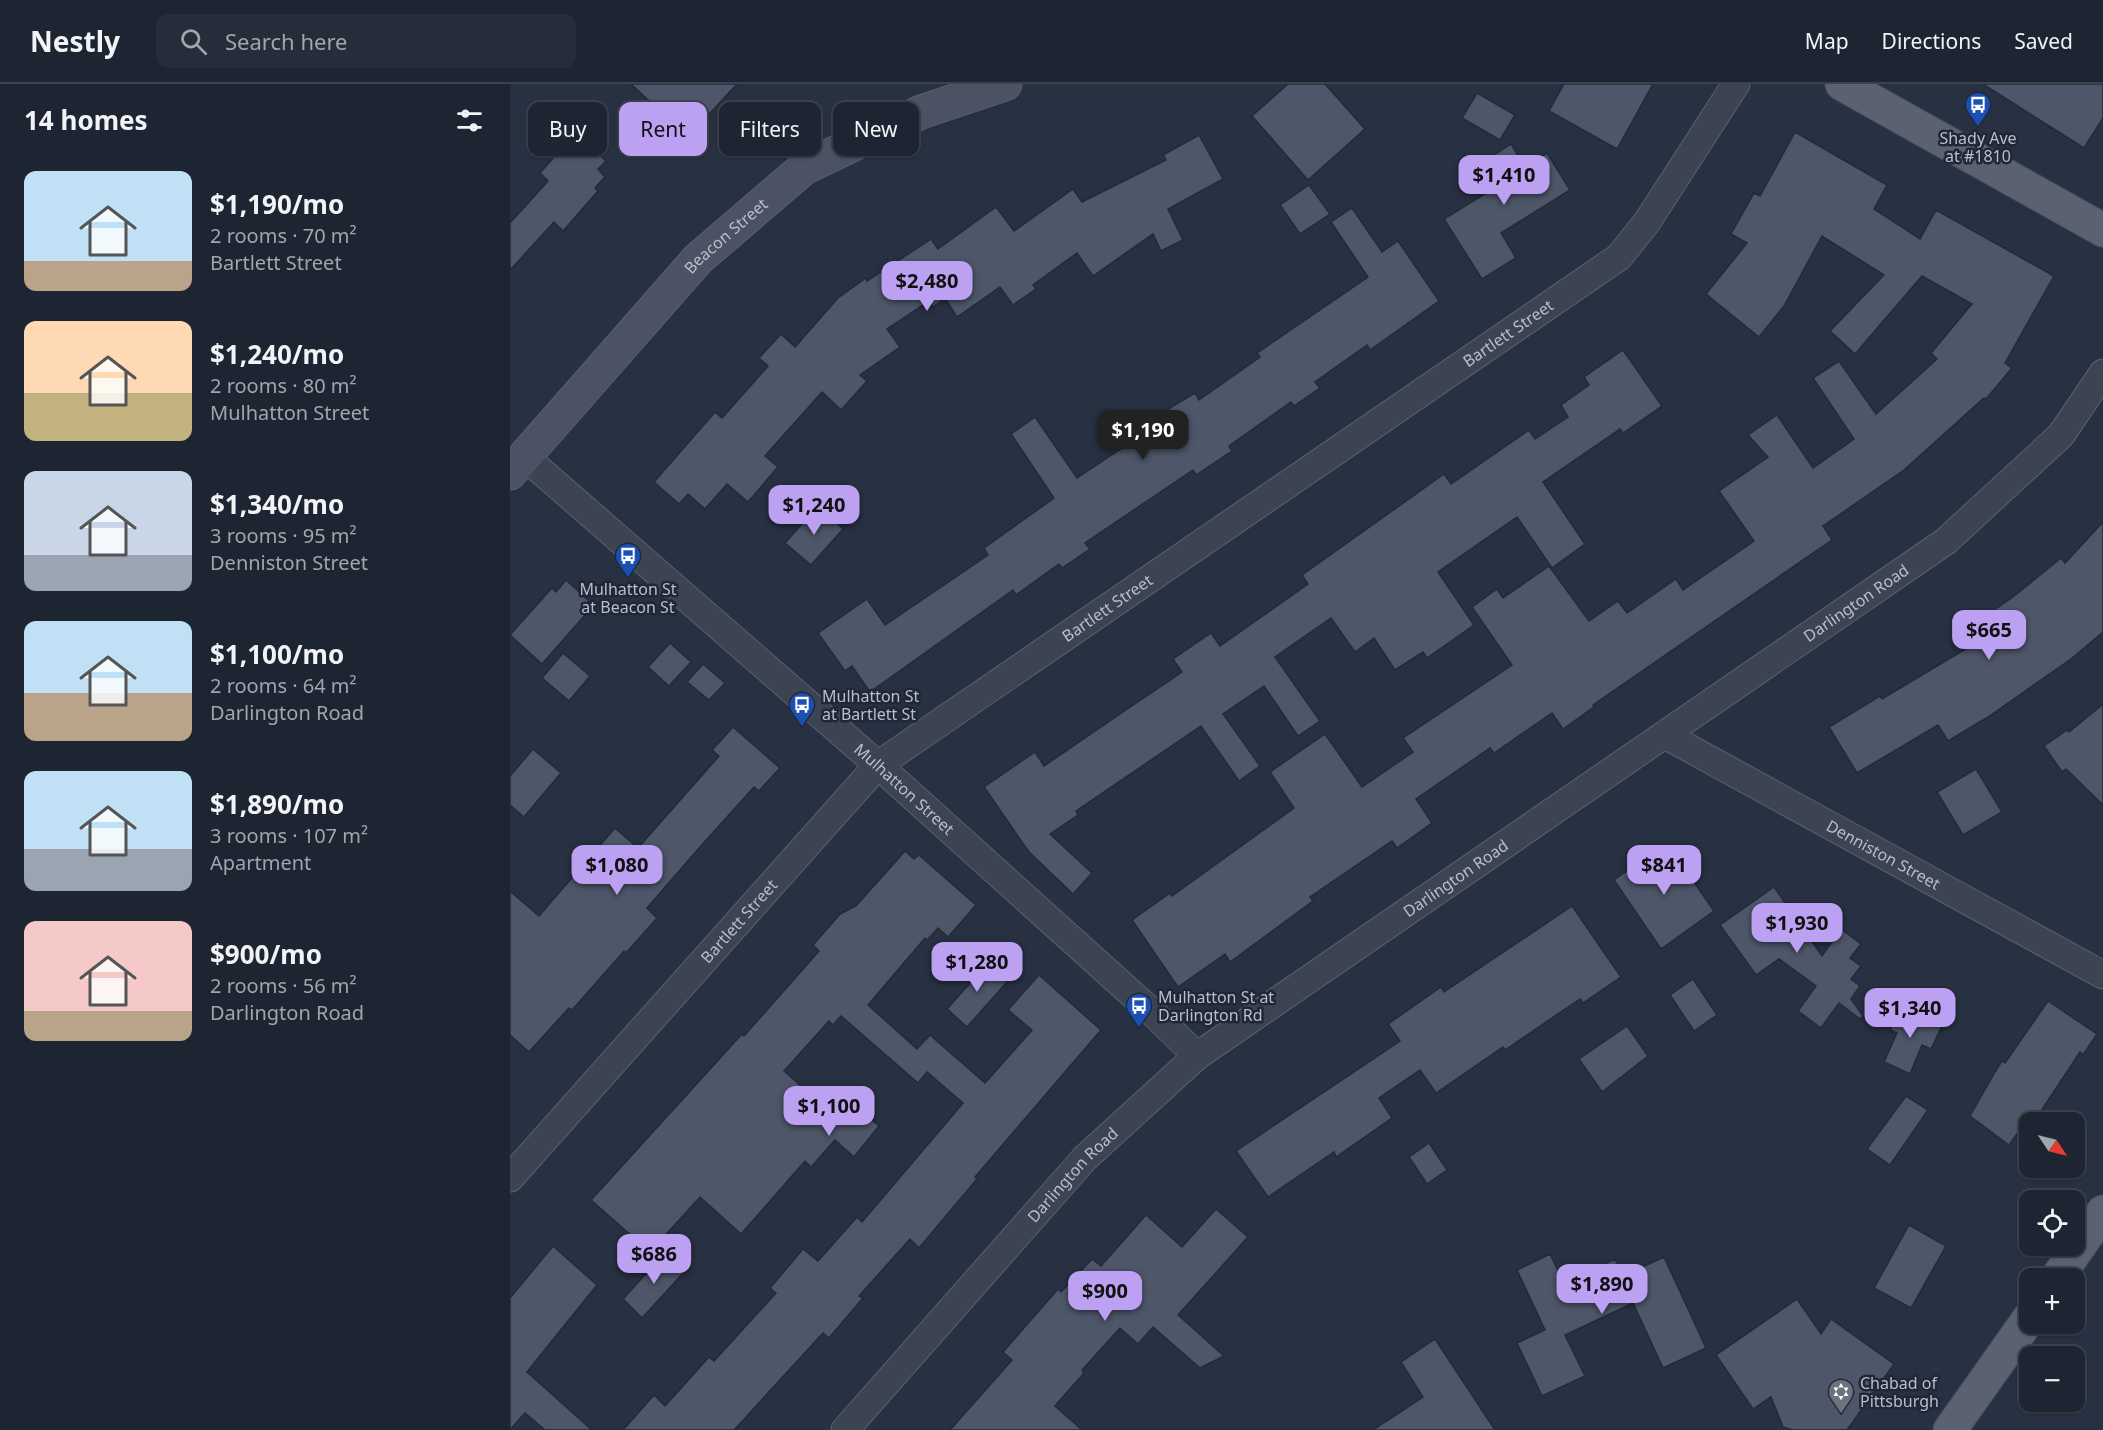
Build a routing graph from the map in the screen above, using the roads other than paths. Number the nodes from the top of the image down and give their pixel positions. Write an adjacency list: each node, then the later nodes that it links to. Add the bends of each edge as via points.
1 (1005, 84): 6 (main road, Beacon Street, via 921,112 804,168 698,259)
2 (1736, 84): 8 (street, Bartlett Street, via 1647,222 1619,257)
3 (1842, 84): 4 (main road)
4 (2103, 230)
5 (2103, 373): 7 (street, Darlington Road, via 2061,435 1947,541)
6 (517, 465): 8 (street, Mulhatton Street)
7 (1665, 735): 9 (street, Denniston Street); 10 (street, Darlington Road)
8 (878, 765): 10 (street, Mulhatton Street); 11 (street, Bartlett Street)
9 (2103, 975)
10 (1197, 1056): 15 (street, Darlington Road, via 1085,1158)
11 (510, 1178)
12 (2103, 1212): 13 (main road)
13 (2064, 1268)
14 (2019, 1333): 16 (main road)
15 (845, 1430)
16 (1950, 1430)

